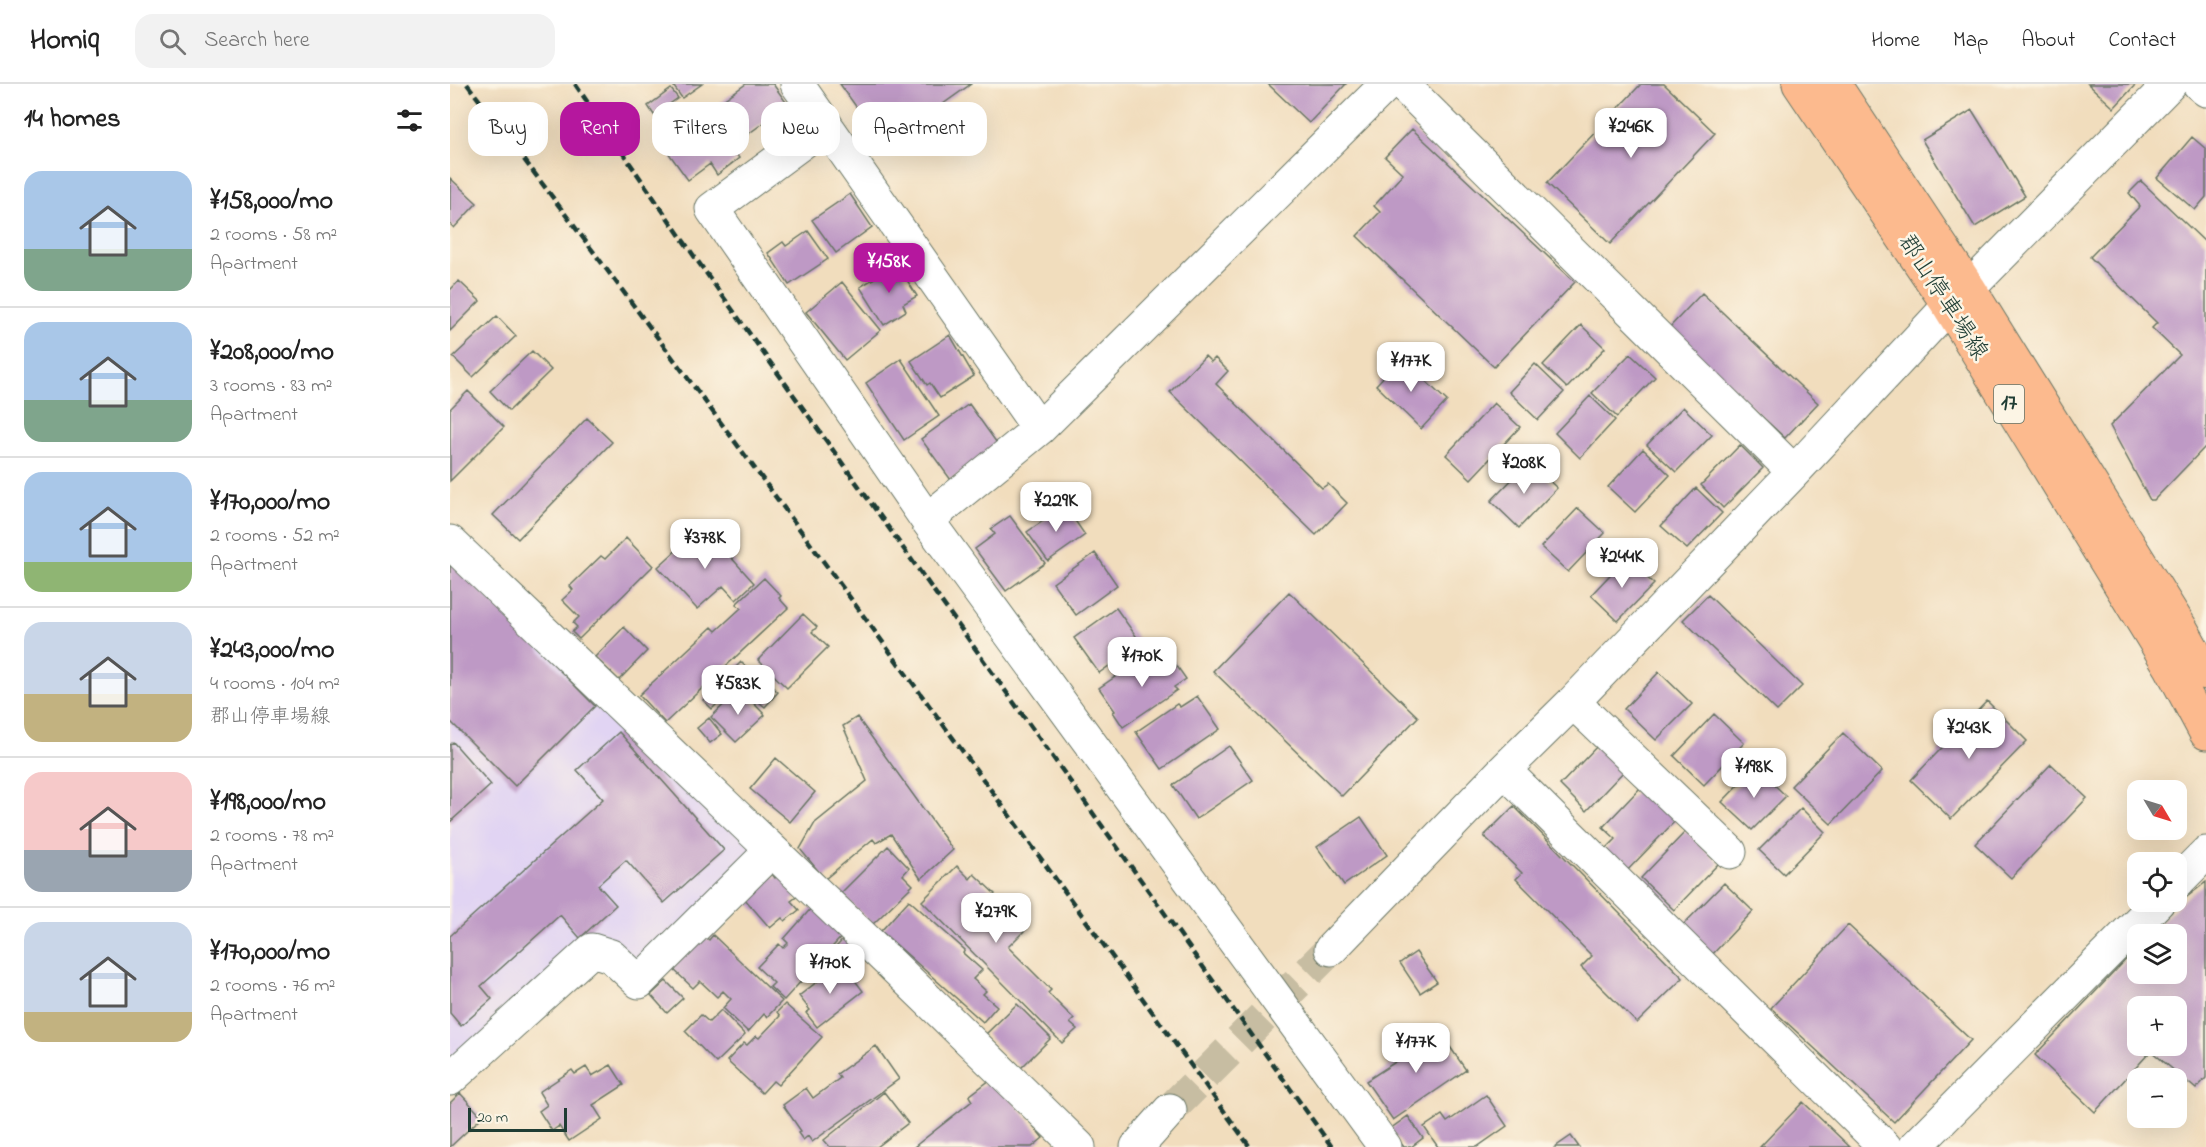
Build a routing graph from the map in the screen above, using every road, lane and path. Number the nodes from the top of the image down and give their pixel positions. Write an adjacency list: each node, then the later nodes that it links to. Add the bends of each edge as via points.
1 (797, 84): 9 (street)
2 (1388, 84): 13 (street)
3 (1402, 84): 14 (street)
4 (1799, 84): 12 (main road, 郡山停車場線 / 17)
5 (1834, 84): 12 (main road, 郡山停車場線 / 17)
6 (2170, 84): 12 (street)
7 (2199, 84): 8 (street)
8 (2206, 90)
9 (810, 102)
10 (840, 145): 13 (street)
11 (784, 156): 15 (street, via 712,209)
12 (1959, 297): 14 (street); 17 (main road, 郡山停車場線 / 17, via 2176,620); 19 (main road, 郡山停車場線 / 17)
13 (1039, 429): 15 (street)
14 (1794, 472): 18 (street)
15 (927, 520): 31 (street)
16 (450, 542): 21 (street)
17 (2206, 673)
18 (1573, 702): 20 (street); 22 (street)
19 (2206, 733)
20 (1504, 770): 26 (street); 32 (street)
21 (772, 850): 27 (street, via 639,982 611,956 592,950); 29 (street)
22 (1730, 852)
23 (2206, 853): 24 (street)
24 (2187, 872)
25 (2148, 912): 33 (street)
26 (1331, 949)
27 (450, 1079)
28 (1170, 1110): 30 (street)
29 (1079, 1147)
30 (1137, 1147)
31 (1385, 1147)
32 (1885, 1147)
33 (1915, 1147)

